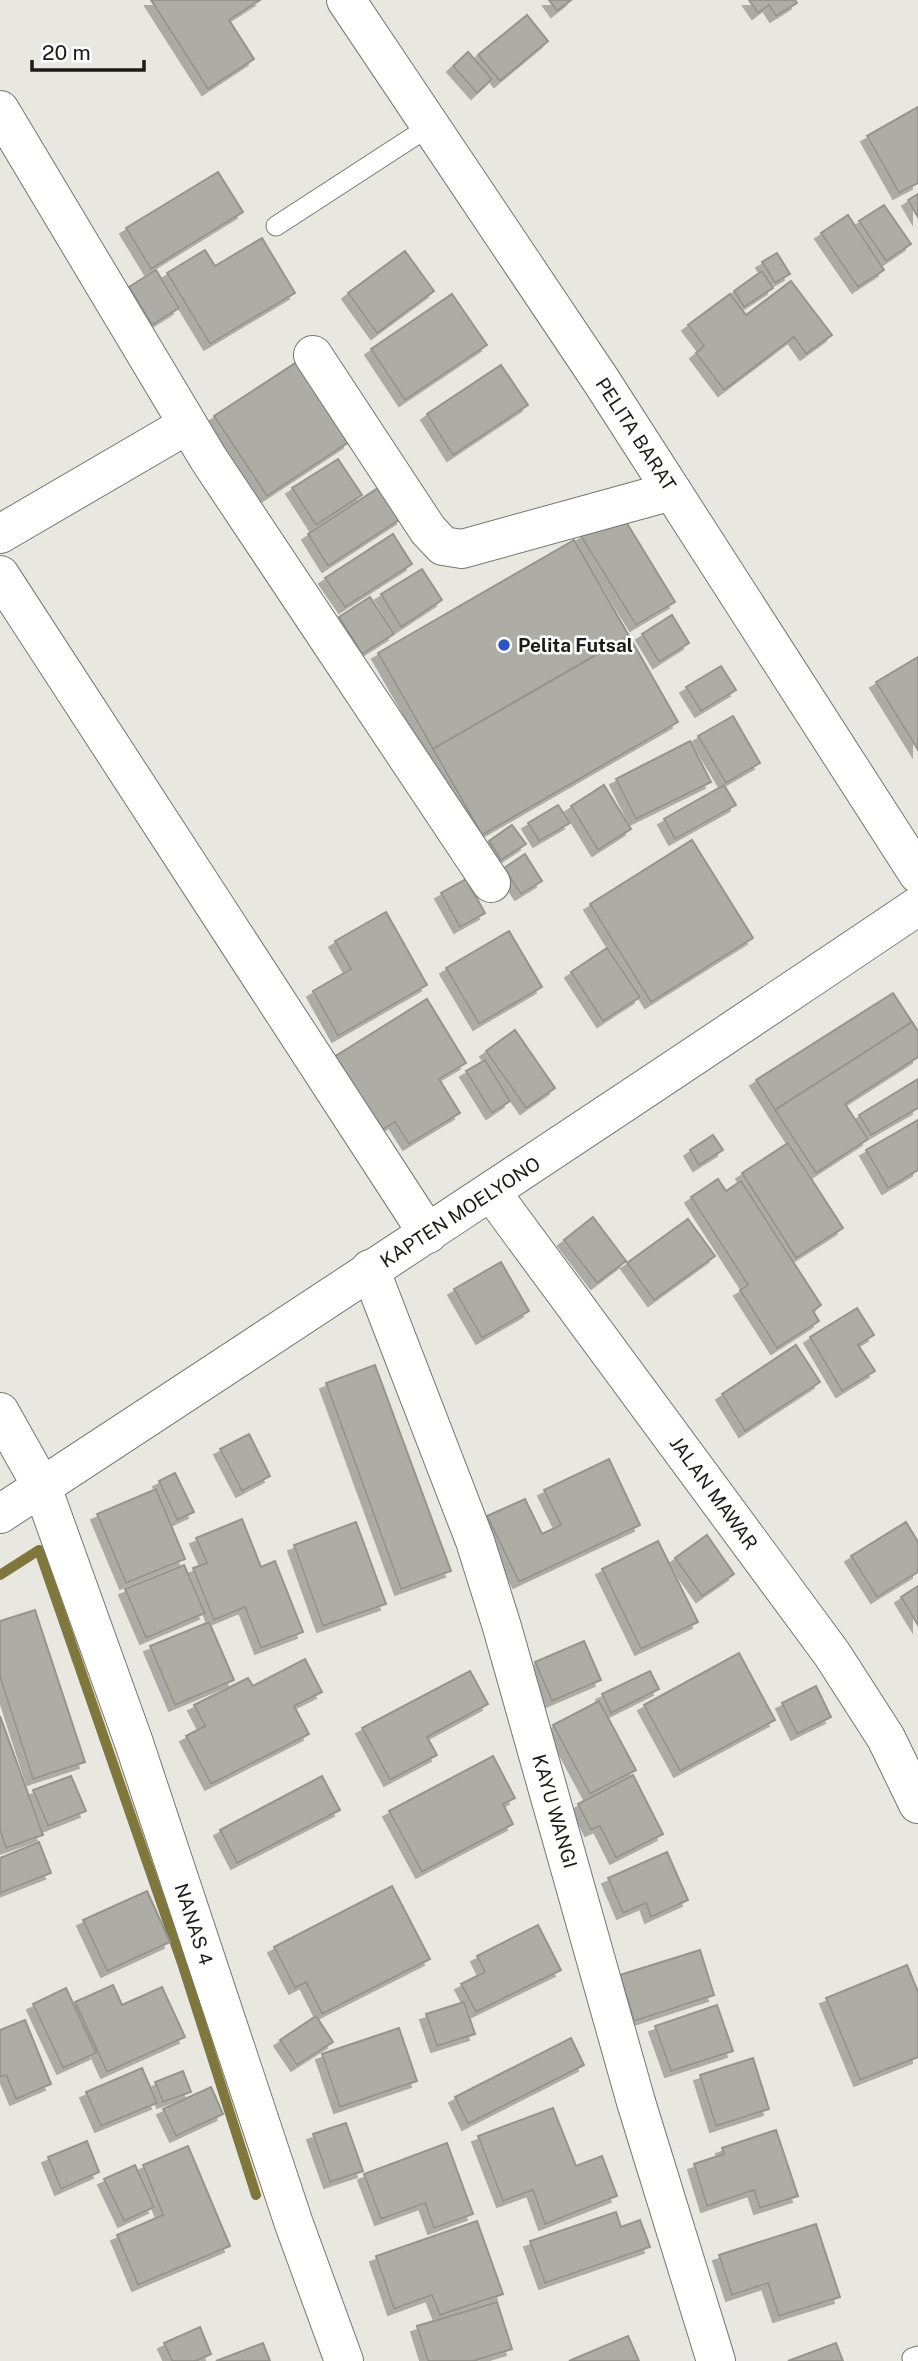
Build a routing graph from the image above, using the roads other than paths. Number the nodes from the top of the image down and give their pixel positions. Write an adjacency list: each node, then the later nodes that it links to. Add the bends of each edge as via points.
1 (362, 6): 3 (street, PELITA BARAT)
2 (0, 110): 6 (street)
3 (430, 126): 4 (lane); 7 (street, PELITA BARAT)
4 (276, 226)
5 (313, 355): 7 (street, via 443,546 462,549)
6 (187, 425): 8 (street); 11 (street)
7 (672, 491): 10 (street, PELITA BARAT)
8 (0, 534)
9 (0, 575): 14 (street)
10 (918, 874)
11 (491, 883)
12 (918, 905): 13 (street, KAPTEN MOELYONO)
13 (492, 1193): 14 (street, KAPTEN MOELYONO); 19 (street, JALAN MAWAR, via 832,1654 886,1738)
14 (428, 1234): 15 (street, KAPTEN MOELYONO)
15 (370, 1269): 17 (street, KAPTEN MOELYONO); 21 (street, KAYU WANGI, via 470,1530 502,1627 636,2102)
16 (0, 1412): 17 (street, NANAS 4)
17 (42, 1487): 18 (street, KAPTEN MOELYONO); 20 (street, NANAS 4)
18 (0, 1514)
19 (918, 1804)
20 (344, 2361)
21 (716, 2361)

